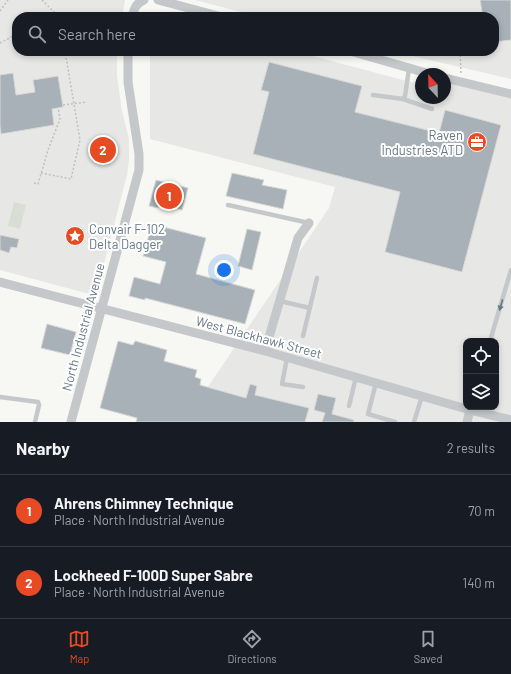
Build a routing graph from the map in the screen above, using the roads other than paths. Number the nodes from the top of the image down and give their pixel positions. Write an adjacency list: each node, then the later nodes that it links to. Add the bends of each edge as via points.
1 (158, 0): 4 (street)
2 (141, 1): 3 (street)
3 (134, 12)
4 (203, 12)
5 (128, 56): 21 (street, North Industrial Avenue, via 128,82 139,170)
6 (366, 56): 7 (street)
7 (409, 69): 8 (street); 12 (lane)
8 (415, 70)
9 (451, 79): 10 (street)
10 (511, 94)
11 (373, 95): 12 (lane)
12 (403, 99): 13 (lane)
13 (432, 110)
14 (228, 205): 15 (lane)
15 (309, 223): 19 (street, via 298,238)
16 (511, 270): 23 (lane, one-way to 23)
17 (317, 278): 20 (lane)
18 (0, 282): 21 (street, West Blackhawk Street)
19 (280, 301): 20 (lane); 24 (street)
20 (310, 308): 22 (lane)
21 (102, 309): 24 (street, West Blackhawk Street); 37 (street, North Industrial Avenue)
22 (304, 336)
23 (491, 338)
24 (265, 351): 25 (street, West Blackhawk Street)
25 (287, 358): 26 (street, West Blackhawk Street); 28 (lane, via 282,384)
26 (356, 377): 27 (street, West Blackhawk Street); 31 (lane)
27 (376, 383): 29 (street, West Blackhawk Street); 38 (lane, via 368,414)
28 (303, 388)
29 (422, 396): 32 (street, West Blackhawk Street); 39 (lane)
30 (0, 397): 36 (lane, via 38,402)
31 (349, 406)
32 (463, 406)
33 (470, 410): 40 (street)
34 (478, 410): 35 (street, West Blackhawk Street)
35 (511, 420)
36 (35, 422)
37 (71, 422)
38 (395, 422)
39 (414, 422)
40 (467, 422)

